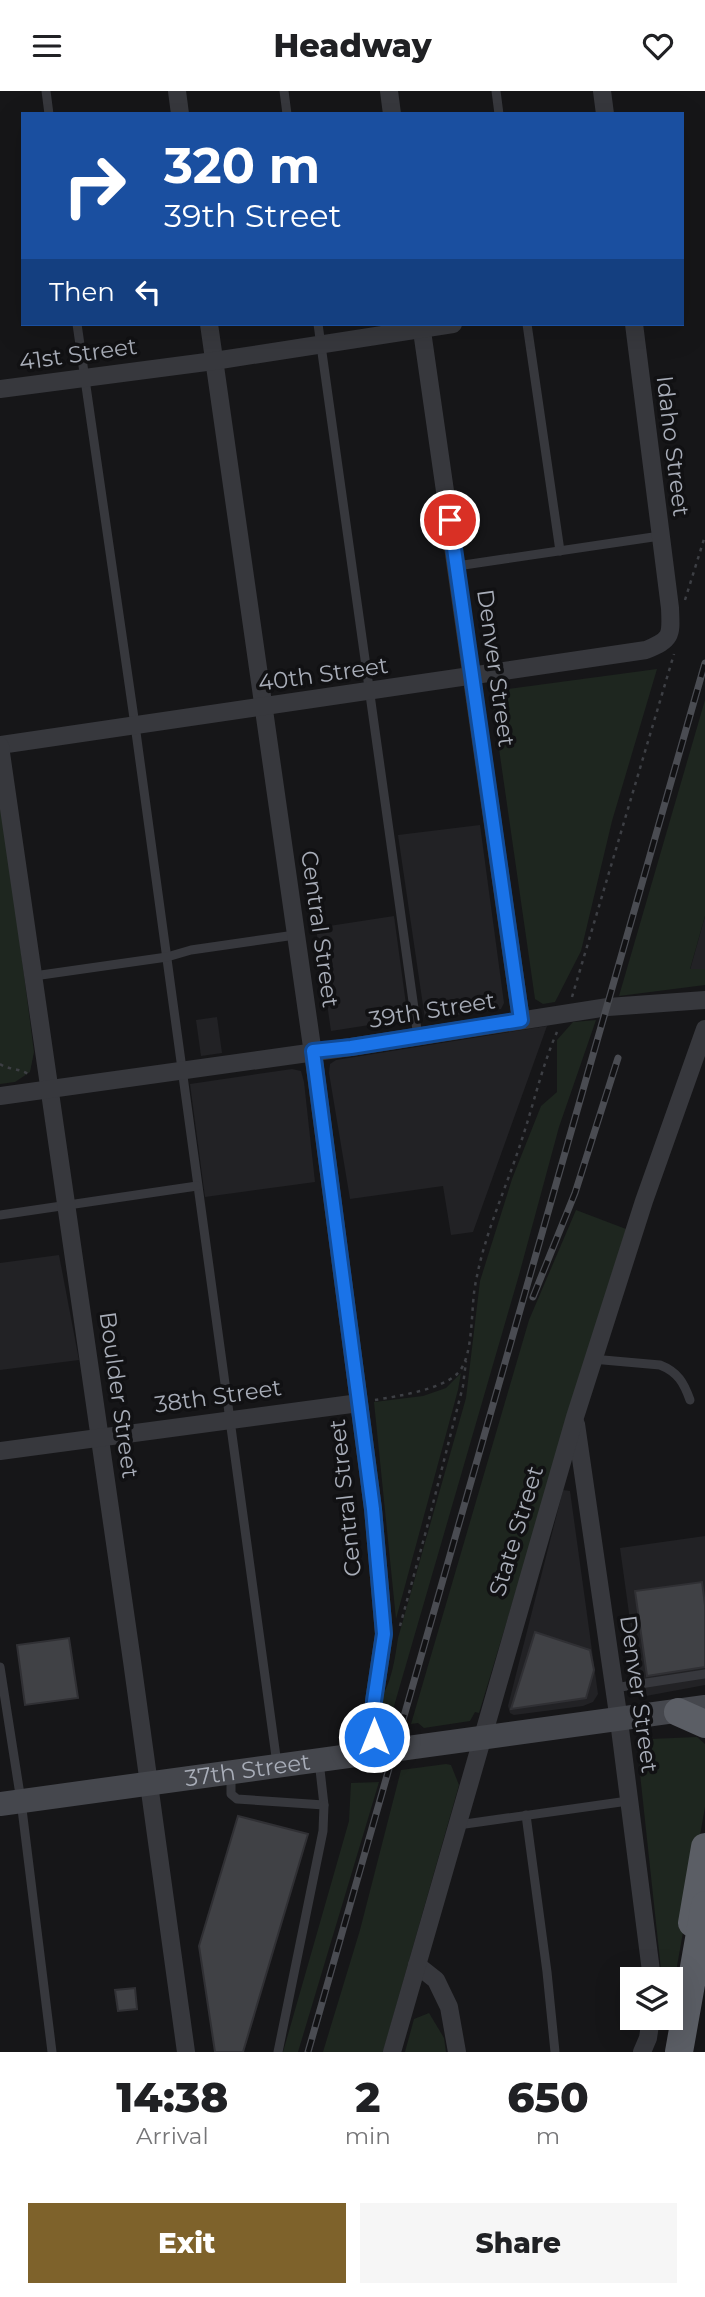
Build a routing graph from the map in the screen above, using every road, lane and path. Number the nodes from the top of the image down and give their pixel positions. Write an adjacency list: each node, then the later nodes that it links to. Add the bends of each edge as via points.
1 (46, 91): 7 (lane)
2 (177, 91): 8 (street)
3 (284, 91): 9 (lane)
4 (389, 91): 10 (street)
5 (496, 91): 11 (lane)
6 (602, 91): 12 (street)
7 (49, 112)
8 (180, 112)
9 (287, 112)
10 (392, 112)
11 (499, 112)
12 (605, 112)
13 (77, 326): 21 (lane)
14 (209, 326): 20 (street, Central Street)
15 (318, 326): 19 (lane)
16 (422, 326): 19 (street, 41st Street); 25 (street, Denver Street)
17 (527, 326): 24 (lane)
18 (634, 326): 23 (street, Idaho Street)
19 (321, 344): 20 (street, 41st Street); 28 (lane)
20 (214, 361): 21 (street, 41st Street); 29 (street, Central Street)
21 (84, 378): 22 (street, 41st Street); 30 (lane)
22 (0, 389)
23 (660, 536): 24 (lane); 26 (street, Idaho Street, via 671,631 668,639)
24 (561, 551): 25 (lane)
25 (457, 566): 27 (street, Denver Street)
26 (652, 647): 27 (street, 40th Street)
27 (472, 677): 28 (street, 40th Street); 36 (street, Denver Street)
28 (369, 692): 29 (street, 40th Street); 38 (lane)
29 (264, 708): 30 (street, 40th Street); 32 (street, Central Street)
30 (135, 725): 31 (street, 40th Street); 33 (lane)
31 (0, 745): 34 (street, Boulder Street)
32 (295, 935): 33 (lane); 39 (street, Central Street)
33 (167, 957): 34 (lane); 41 (lane)
34 (34, 976): 43 (street, Boulder Street)
35 (705, 1000): 36 (street, 39th Street, via 608,1007)
36 (521, 1020): 38 (street, 39th Street)
37 (705, 1029): 49 (street, State Street)
38 (418, 1037): 39 (street, 39th Street)
39 (313, 1051): 41 (street, 39th Street); 51 (street, Central Street)
40 (0, 1064): 42 (path)
41 (183, 1070): 43 (street, 39th Street); 45 (lane)
42 (28, 1074)
43 (50, 1089): 44 (street, 39th Street); 46 (street, Boulder Street)
44 (0, 1096)
45 (197, 1185): 46 (lane); 53 (lane)
46 (67, 1205): 47 (lane); 54 (street, Boulder Street)
47 (0, 1215)
48 (467, 1358): 56 (path, via 402,1621 399,1628)
49 (593, 1359): 50 (lane, via 670,1369 679,1376); 52 (street, State Street)
50 (690, 1400)
51 (359, 1403): 53 (street, 38th Street); 56 (street, Central Street)
52 (575, 1417): 59 (street, Denver Street); 63 (street, State Street)
53 (228, 1418): 54 (street, 38th Street); 66 (lane)
54 (100, 1437): 55 (street, 38th Street); 68 (street, Boulder Street)
55 (0, 1451)
56 (384, 1634): 64 (street, Central Street, via 374,1701)
57 (0, 1667): 70 (lane)
58 (705, 1674): 59 (lane)
59 (614, 1688): 61 (street, Denver Street)
60 (692, 1710): 61 (main road, 37th Street); 62 (highway)
61 (620, 1721): 63 (main road, 37th Street); 69 (street, Denver Street)
62 (705, 1724)
63 (483, 1737): 64 (main road, 37th Street); 73 (street, State Street)
64 (374, 1752): 65 (main road, 37th Street)
65 (319, 1759): 66 (main road, 37th Street); 71 (lane)
66 (277, 1765): 67 (main road, 37th Street)
67 (232, 1772): 68 (main road, 37th Street); 71 (lane, via 231,1794 237,1799)
68 (149, 1783): 70 (main road, 37th Street); 82 (street, Boulder Street)
69 (628, 1801): 72 (lane); 77 (street, Denver Street)
70 (10, 1803): 81 (lane)
71 (324, 1805): 83 (lane, via 323,1831)
72 (526, 1815): 73 (lane); 86 (lane)
73 (458, 1825): 76 (street, State Street)
74 (705, 1847): 78 (highway, via 692,1922)
75 (705, 1905): 78 (highway)
76 (418, 1965): 84 (street, State Street); 85 (street, via 436,1980 449,2007)
77 (650, 1967)
78 (694, 1967): 87 (highway)
79 (647, 2030): 80 (street)
80 (643, 2050)
81 (52, 2052)
82 (186, 2052)
83 (278, 2052)
84 (392, 2052)
85 (457, 2052)
86 (555, 2052)
87 (679, 2052)

